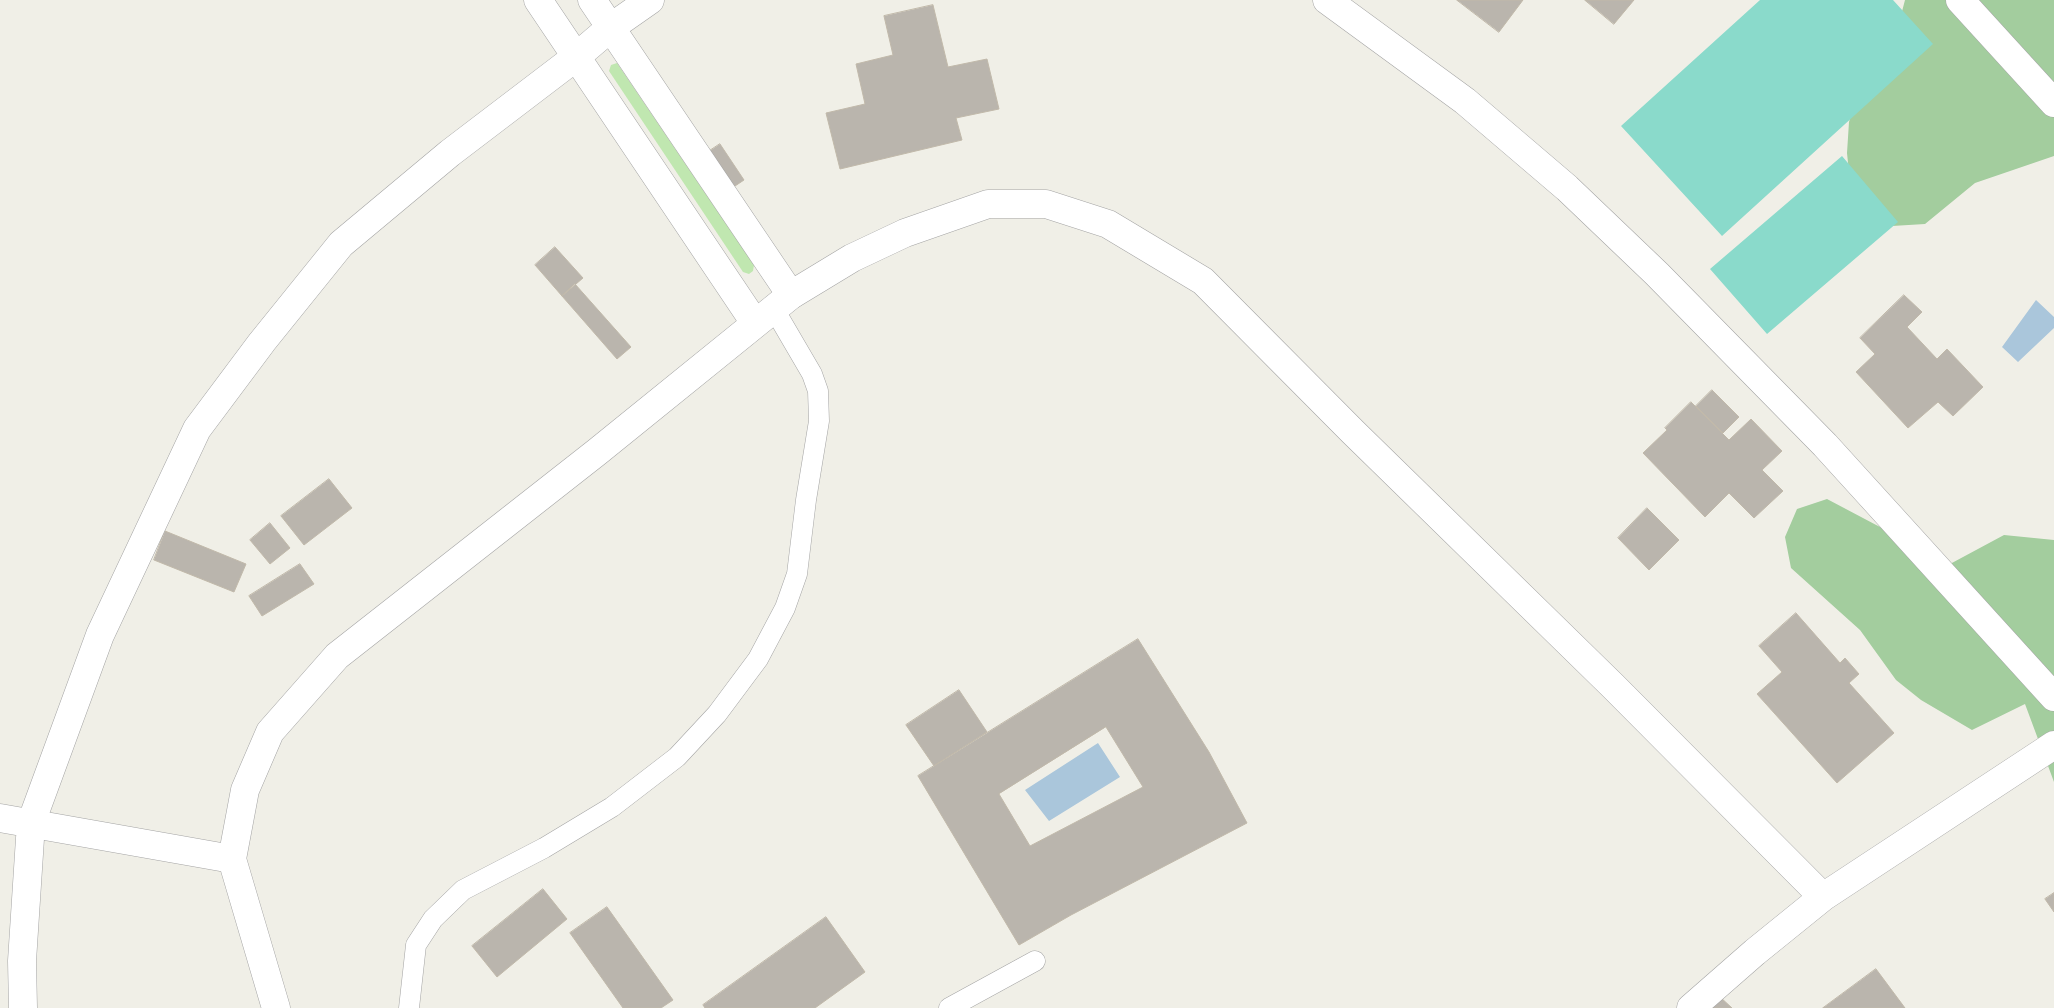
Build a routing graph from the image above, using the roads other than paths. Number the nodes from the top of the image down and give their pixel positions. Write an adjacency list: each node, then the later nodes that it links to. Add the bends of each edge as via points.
1 (538, 0): 7 (street)
2 (592, 0): 6 (street)
3 (650, 0): 6 (street)
4 (1326, 0): 10 (street, via 1466,102 1567,188 1657,274 1825,445)
5 (1960, 0): 8 (street)
6 (610, 28): 7 (street); 9 (street)
7 (576, 58): 9 (street); 13 (street, via 450,153 341,244 197,429 100,635)
8 (2054, 103)
9 (773, 309): 14 (street, via 337,656 270,732 245,790); 15 (street, via 852,258 905,233 988,204 1046,204 1108,224 1203,281); 19 (lane, via 812,374 819,401 798,574 785,608 758,659 717,714 677,757 612,807 544,848 462,890 433,919 416,945)
10 (2054, 697)
11 (2054, 745): 15 (street)
12 (0, 818): 13 (street)
13 (31, 823): 14 (street); 17 (street)
14 (232, 859): 18 (street)
15 (1823, 897): 21 (street)
16 (1035, 961): 20 (lane)
17 (22, 1008)
18 (276, 1008)
19 (409, 1008)
20 (949, 1008)
21 (1691, 1008)

